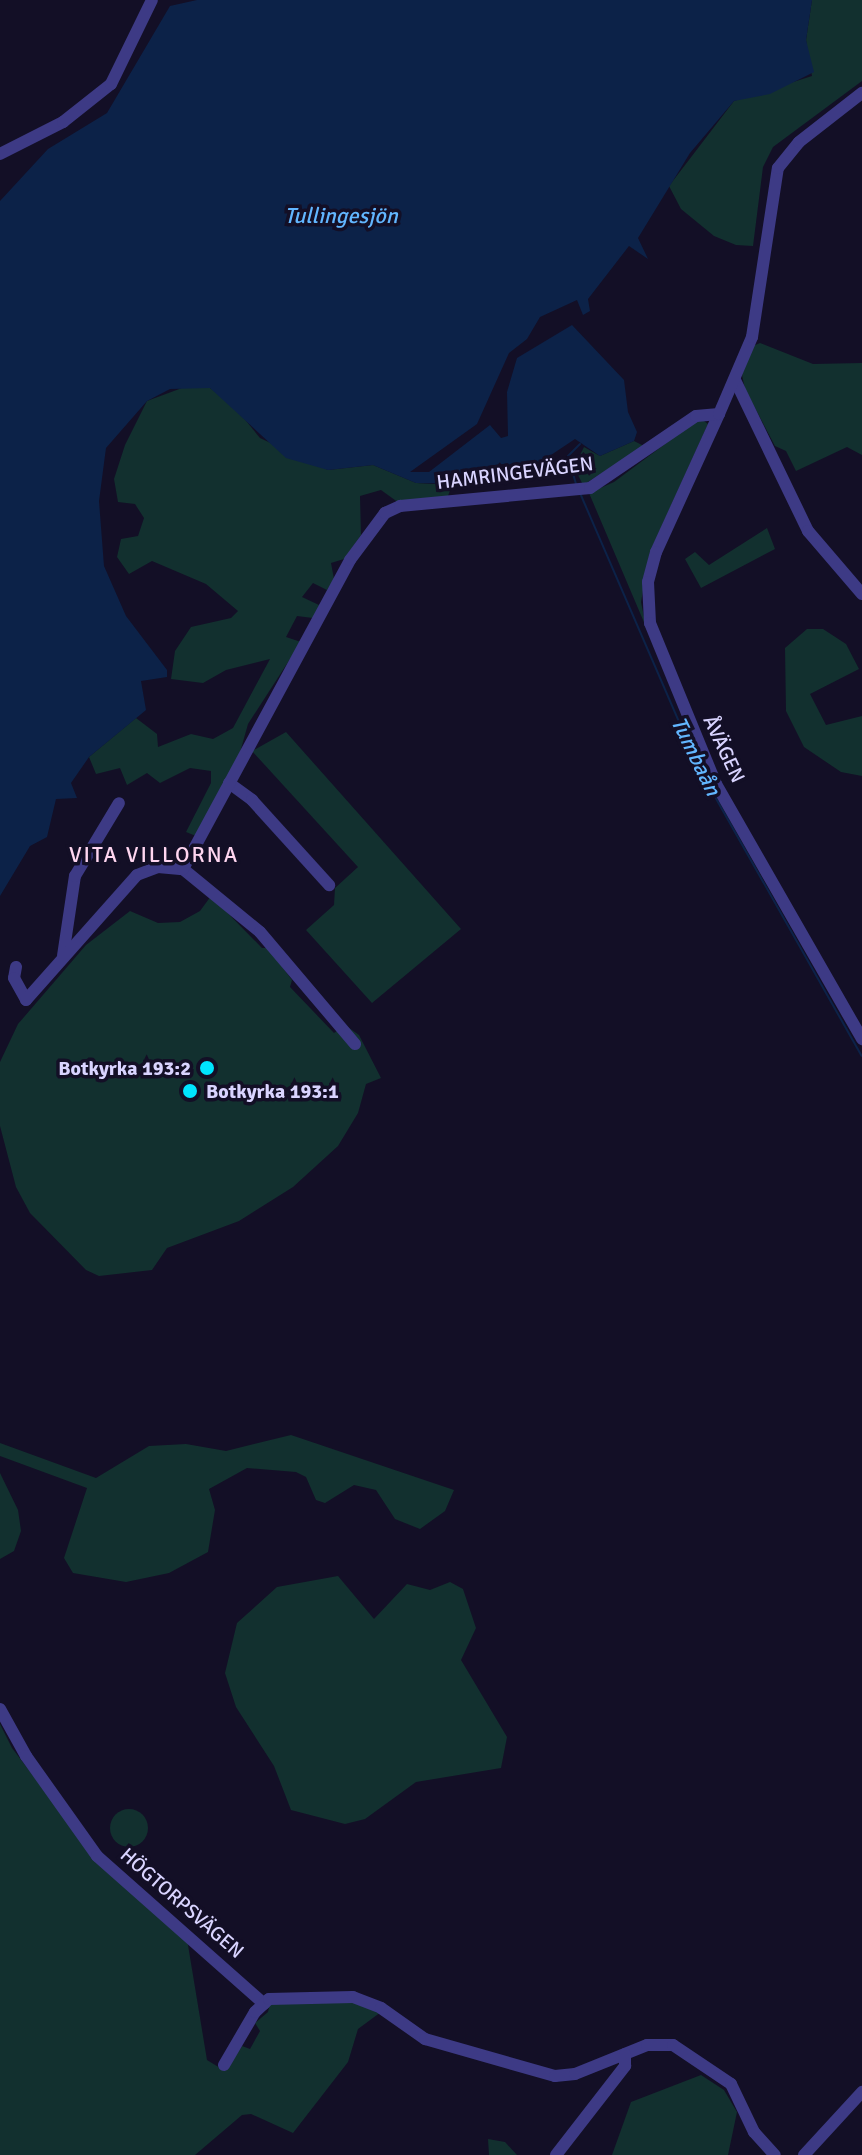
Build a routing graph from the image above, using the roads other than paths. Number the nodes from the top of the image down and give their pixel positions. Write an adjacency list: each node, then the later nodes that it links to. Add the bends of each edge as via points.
1 (152, 0): 3 (street, via 111,84 63,122)
2 (862, 93): 4 (street, via 799,142 778,168 752,337)
3 (0, 154)
4 (735, 380): 5 (street); 6 (street, via 808,531)
5 (719, 414): 7 (street, HAMRINGEVÄGEN, via 696,416 590,488 400,506 385,513 350,560); 13 (street, ÅVÄGEN, via 656,552 648,582 650,623 716,784)
6 (862, 594)
7 (229, 783): 9 (street, HAMRINGEVÄGEN); 10 (street, via 245,793)
8 (119, 803): 11 (street, via 75,876)
9 (183, 869): 11 (street, via 168,866 137,875); 14 (street, via 260,932)
10 (329, 885)
11 (62, 959): 12 (street, via 26,1000 14,978)
12 (16, 967)
13 (862, 1039)
14 (355, 1044)
15 (0, 1709): 16 (street, HÖGTORPSVÄGEN, via 26,1756 97,1856)
16 (264, 2004): 17 (street, via 269,1999 353,1997 381,2008 425,2039 555,2076 575,2074); 18 (street)
17 (625, 2054): 20 (street, via 625,2066); 21 (street, via 664,2044 707,2065 731,2084 754,2132)
18 (224, 2065)
19 (862, 2092): 22 (street)
20 (556, 2155)
21 (775, 2155)
22 (804, 2155)

